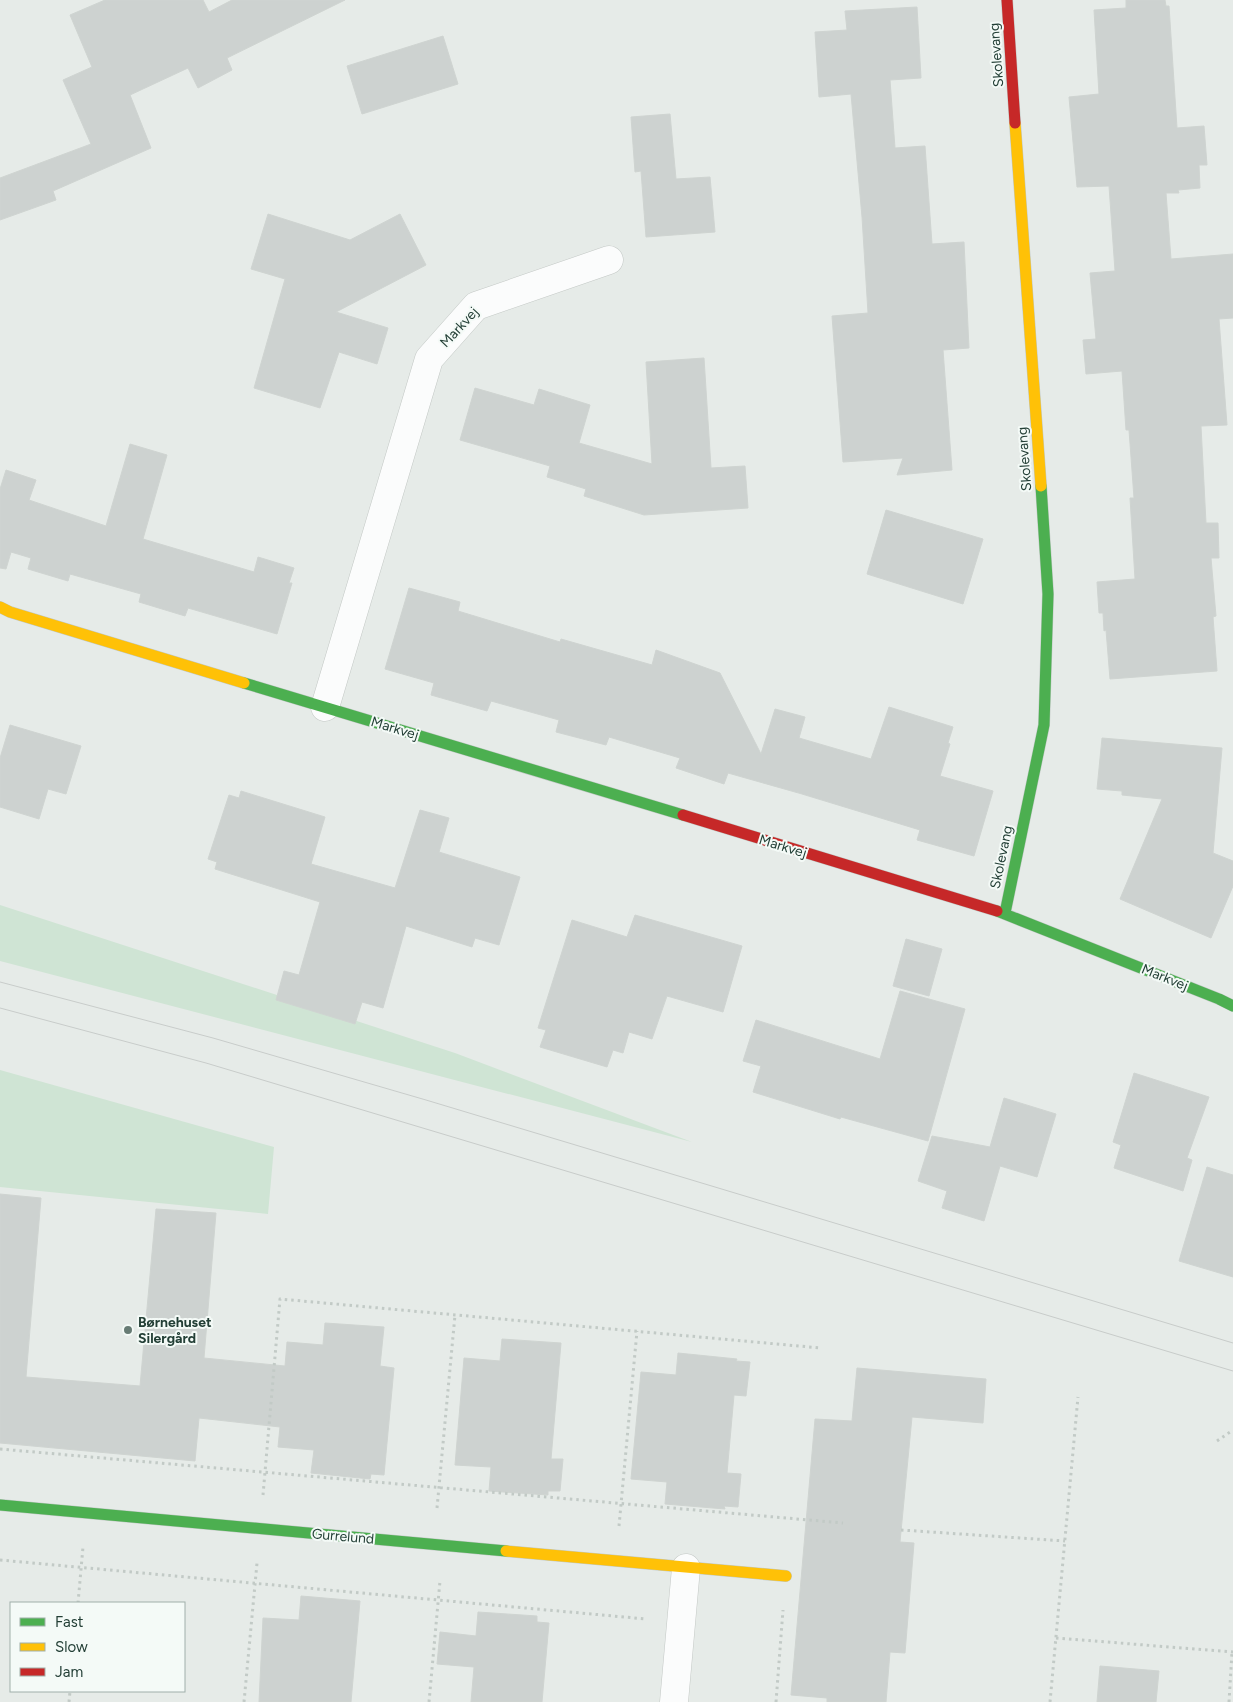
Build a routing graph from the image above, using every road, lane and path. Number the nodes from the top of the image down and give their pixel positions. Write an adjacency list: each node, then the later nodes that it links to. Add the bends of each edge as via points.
1 (1008, 0): 5 (street, Skolevang, via 1048,594 1044,725)
2 (608, 260): 4 (street, Markvej, via 476,306 429,359)
3 (0, 607): 4 (street, Markvej)
4 (325, 707): 5 (street, Markvej)
5 (1005, 913): 6 (street, Markvej)
6 (1233, 1006)
7 (454, 1315): 8 (path); 14 (path, via 280,1299); 15 (path)
8 (637, 1331): 9 (path); 16 (path)
9 (821, 1348)
10 (1078, 1396): 22 (path)
11 (1233, 1430): 12 (path)
12 (1217, 1441)
13 (0, 1449): 14 (path)
14 (265, 1473): 15 (path); 20 (path)
15 (439, 1488): 16 (path); 23 (path)
16 (622, 1504): 19 (path); 25 (path)
17 (0, 1505): 18 (street, Gurrelund)
18 (86, 1513): 20 (street, Gurrelund); 26 (path)
19 (843, 1523)
20 (260, 1529): 23 (street, Gurrelund); 29 (path)
21 (901, 1530): 22 (path)
22 (1065, 1541): 33 (path)
23 (438, 1545): 25 (street, Gurrelund); 30 (path)
24 (0, 1560): 26 (path)
25 (616, 1561): 27 (street, Gurrelund)
26 (81, 1568): 29 (path); 31 (path)
27 (686, 1568): 28 (street, Gurrelund); 32 (street)
28 (786, 1576): 38 (path)
29 (255, 1583): 30 (path); 35 (path)
30 (438, 1600): 32 (path); 36 (path)
31 (78, 1602)
32 (681, 1622): 37 (street)
33 (1056, 1638): 34 (path); 39 (path)
34 (1233, 1652): 40 (path)
35 (244, 1702)
36 (429, 1702)
37 (674, 1702)
38 (776, 1702)
39 (1050, 1702)
40 (1229, 1702)

